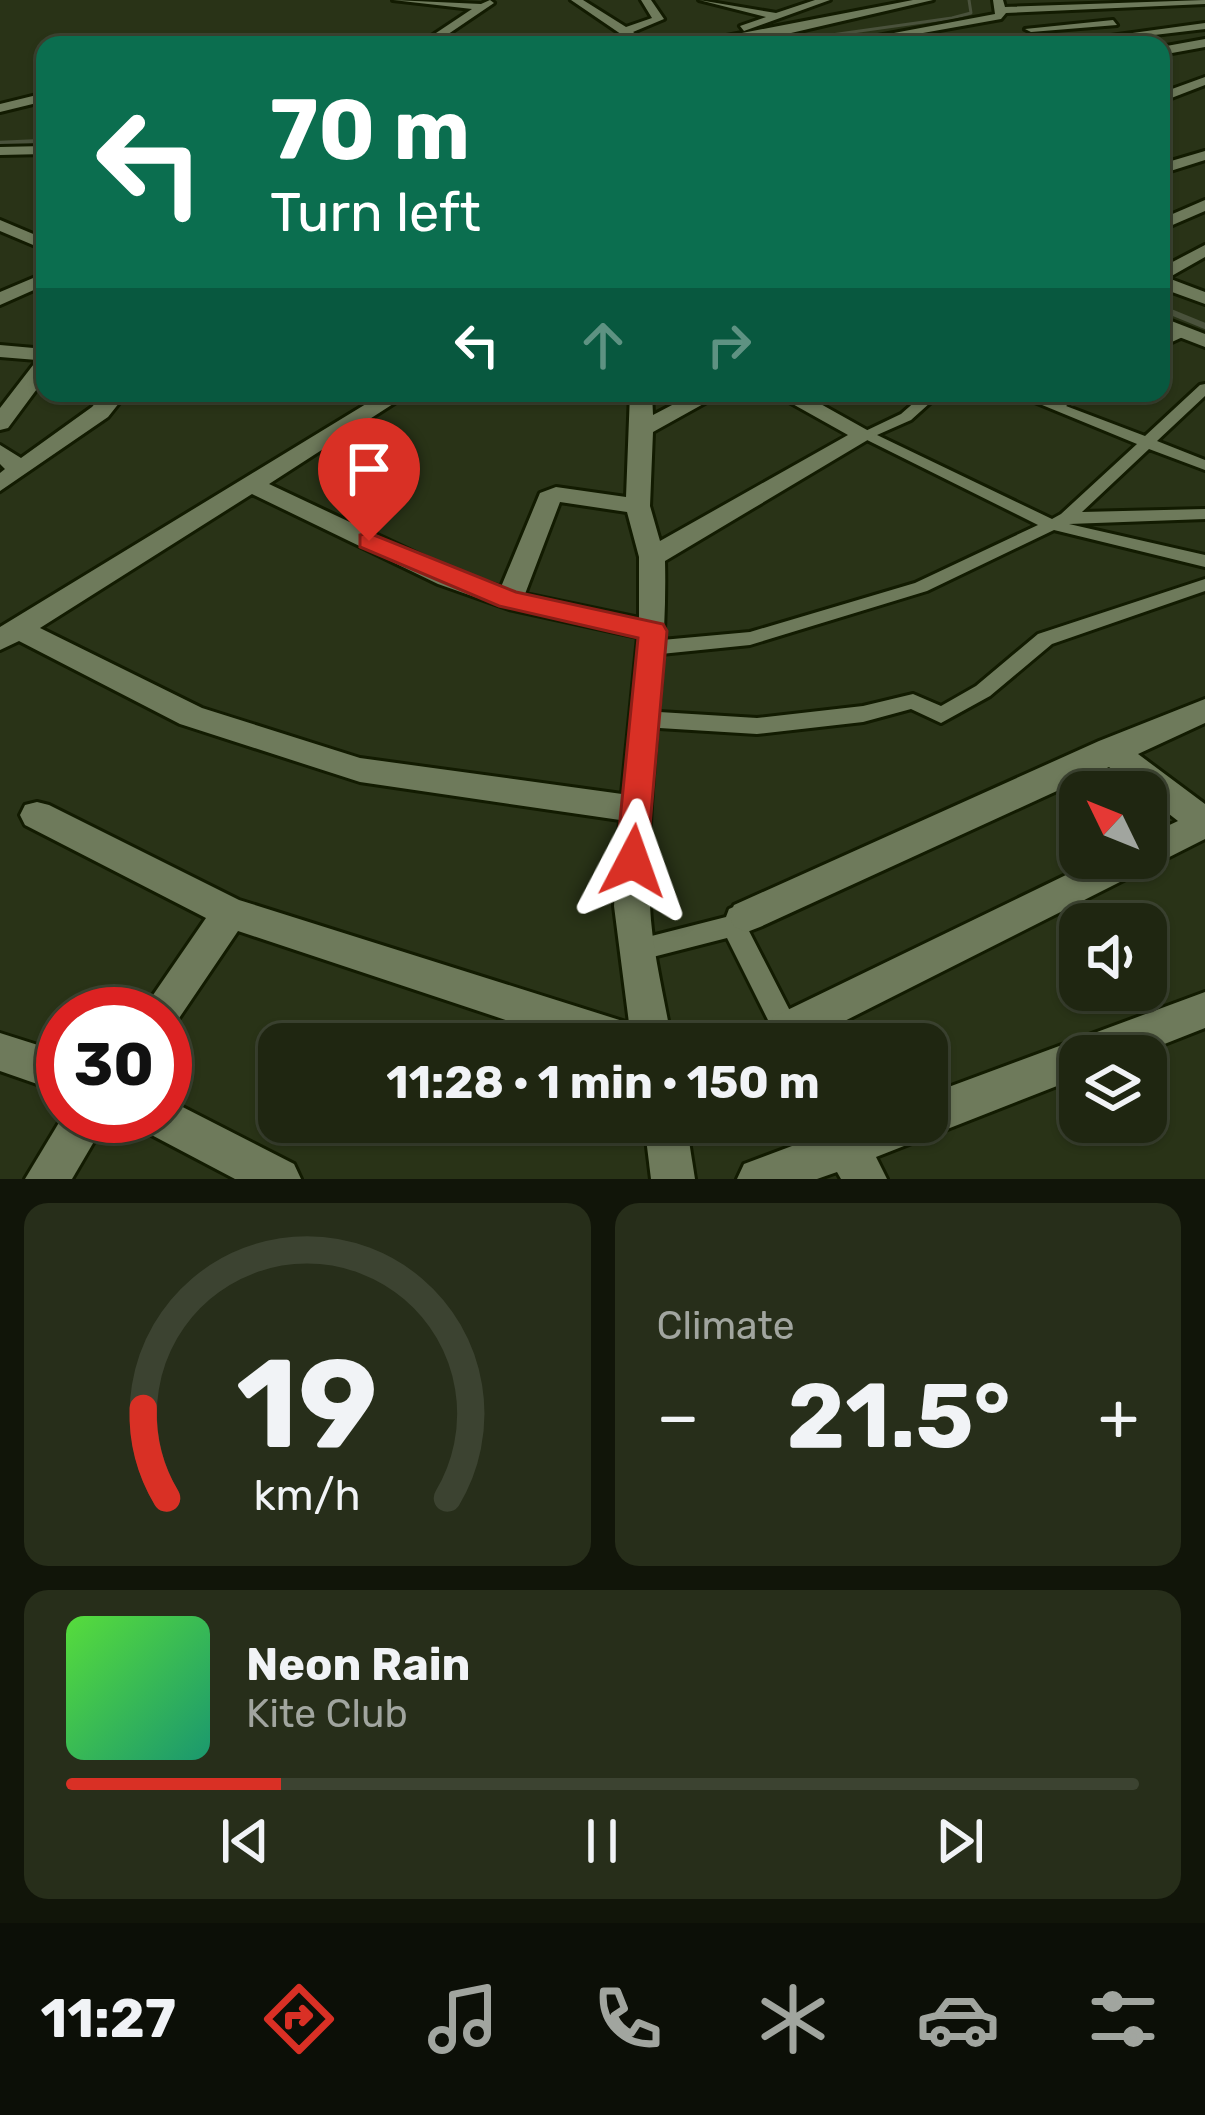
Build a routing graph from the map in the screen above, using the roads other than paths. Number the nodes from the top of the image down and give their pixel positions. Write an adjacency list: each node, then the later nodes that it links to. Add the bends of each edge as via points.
1 (398, 0): 9 (street)
2 (576, 0): 19 (street)
3 (646, 0): 19 (street, via 658,19)
4 (704, 0): 13 (street)
5 (823, 0): 10 (street)
6 (928, 0): 15 (street)
7 (1205, 1): 8 (street)
8 (1113, 2): 11 (street); 14 (street)
9 (488, 3): 20 (street)
10 (792, 7): 13 (street); 15 (street)
11 (1001, 9): 17 (street); 24 (street)
12 (1205, 11): 14 (street)
13 (772, 16): 22 (street)
14 (1152, 17): 17 (street); 18 (street)
15 (837, 22): 23 (street)
16 (1205, 26): 18 (street)
17 (1031, 29): 25 (street)
18 (1180, 29): 26 (street); 27 (street)
19 (629, 30): 21 (street)
20 (438, 36)
21 (635, 36)
22 (727, 36)
23 (736, 36)
24 (886, 36)
25 (1050, 36)
26 (1119, 36)
27 (1205, 39): 28 (street)
28 (1170, 49)
29 (1178, 69): 30 (street)
30 (1170, 71)
31 (1170, 79): 33 (street)
32 (1205, 81): 33 (street)
33 (1184, 88): 34 (street); 35 (street)
34 (1170, 94)
35 (1205, 97)
36 (36, 99): 37 (street)
37 (0, 108)
38 (36, 150): 39 (street)
39 (0, 151)
40 (1205, 155): 41 (street)
41 (1170, 166)
42 (1205, 205): 43 (street)
43 (1170, 221)
44 (36, 222): 45 (street)
45 (6, 227): 46 (street)
46 (36, 241)
47 (1205, 250): 48 (street)
48 (1170, 273)
49 (36, 282): 51 (street)
50 (1170, 283): 52 (street)
51 (0, 298)
52 (1205, 298)
53 (1170, 327): 54 (street)
54 (1182, 332): 55 (street); 56 (street)
55 (1170, 338)
56 (1205, 341)
57 (0, 350): 58 (street)
58 (36, 358)
59 (36, 374): 70 (street)
60 (1205, 388): 73 (street)
61 (108, 402): 76 (street)
62 (385, 402): 77 (street)
63 (641, 402): 71 (street)
64 (694, 402): 71 (street)
65 (802, 402): 72 (street)
66 (924, 402): 72 (street)
67 (1042, 402): 69 (street)
68 (1062, 402): 69 (street)
69 (1055, 407): 73 (street)
70 (0, 423)
71 (642, 428): 78 (street)
72 (865, 434): 80 (street); 81 (street)
73 (1148, 440): 75 (street); 80 (street)
74 (0, 452): 76 (street)
75 (1205, 465)
76 (10, 477)
77 (251, 485): 84 (street); 85 (street)
78 (638, 506): 81 (street); 84 (street, via 549,498)
79 (1205, 514): 80 (street)
80 (1058, 521): 82 (street); 86 (street, via 921,587 750,638)
81 (652, 557): 86 (street)
82 (1205, 561)
83 (1205, 584): 88 (street, via 1045,639 983,692 941,715 913,701 757,726)
84 (509, 600): 86 (street)
85 (9, 634): 90 (street, via 191,716 360,770)
86 (652, 640): 88 (street)
87 (1205, 710): 89 (street)
88 (643, 719): 90 (street)
89 (1110, 750): 92 (street); 96 (street)
90 (637, 809): 97 (street)
91 (37, 815): 95 (street)
92 (1205, 823): 93 (street)
93 (1167, 842)
94 (1094, 879): 103 (street)
95 (230, 913): 98 (street); 100 (street)
96 (741, 920): 97 (street); 102 (street)
97 (637, 950): 101 (street)
98 (178, 987)
99 (1205, 1010): 104 (street)
100 (571, 1023)
101 (649, 1023)
102 (784, 1023)
103 (817, 1023)
104 (1140, 1035)
105 (0, 1052): 106 (street)
106 (36, 1064)
107 (1059, 1066): 108 (street)
108 (948, 1109)
109 (192, 1133): 114 (street)
110 (70, 1143): 113 (street)
111 (668, 1143): 115 (street)
112 (848, 1150): 116 (street)
113 (47, 1179)
114 (279, 1179)
115 (673, 1179)
116 (759, 1179)

